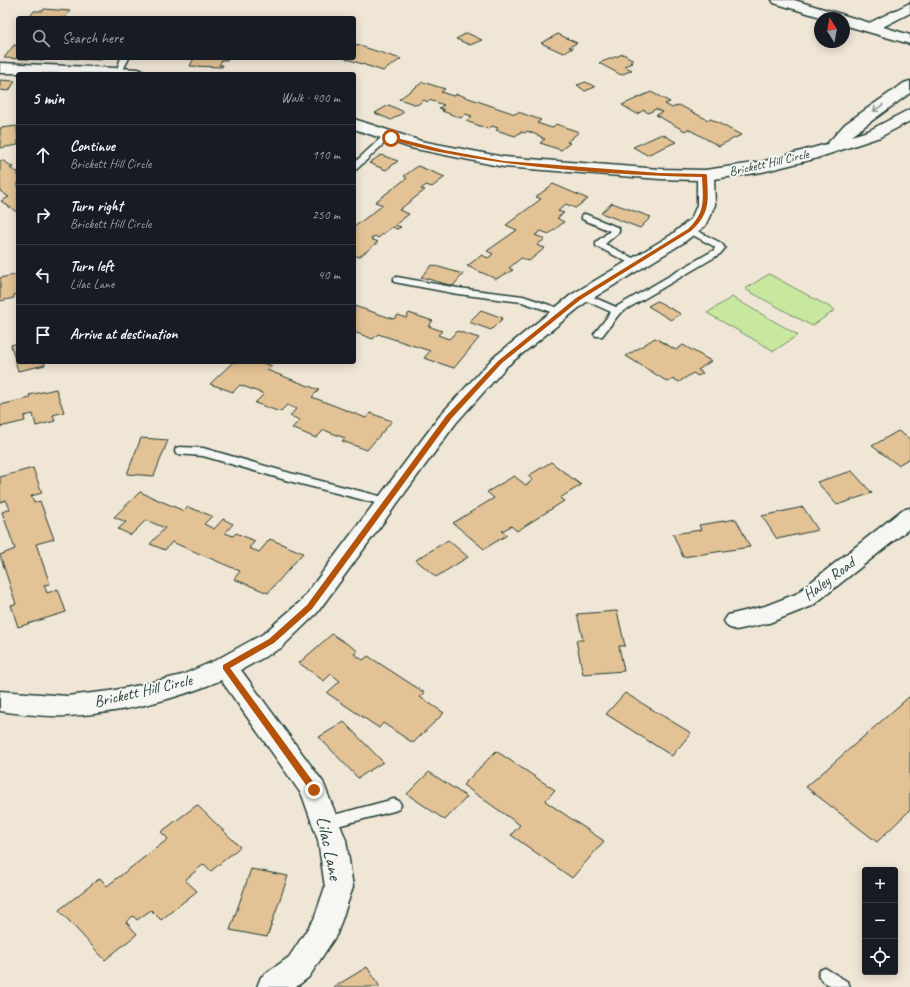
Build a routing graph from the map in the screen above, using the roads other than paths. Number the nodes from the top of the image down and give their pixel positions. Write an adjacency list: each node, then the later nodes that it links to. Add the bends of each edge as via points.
1 (779, 0): 3 (street)
2 (910, 7): 5 (street)
3 (818, 12)
4 (850, 22): 5 (street)
5 (870, 28): 6 (street)
6 (910, 40)
7 (124, 60): 10 (lane)
8 (0, 68): 9 (street)
9 (61, 72)
10 (118, 72)
11 (910, 86): 15 (street, Brickett Hill Circle, one-way to 15, via 851,127)
12 (910, 114): 15 (street, Brickett Hill Circle, via 874,134)
13 (356, 125): 14 (street, Brickett Hill Circle)
14 (388, 136): 16 (lane); 17 (street, Brickett Hill Circle, via 443,152 504,162)
15 (831, 147): 17 (street, Brickett Hill Circle, via 762,167)
16 (356, 165)
17 (705, 175): 19 (street, Brickett Hill Circle, via 706,205 699,222)
18 (585, 217): 20 (lane, via 616,230 599,244)
19 (690, 230): 20 (street, Brickett Hill Circle); 23 (lane, via 720,248)
20 (636, 263): 22 (street, Brickett Hill Circle)
21 (397, 280): 24 (lane, via 523,299)
22 (583, 296): 23 (lane); 24 (street, Brickett Hill Circle)
23 (617, 311): 25 (lane)
24 (560, 312): 27 (street, Brickett Hill Circle, via 500,362 468,395 448,418)
25 (599, 334)
26 (180, 451): 27 (lane, via 203,452)
27 (387, 502): 30 (street, Brickett Hill Circle, via 309,607 272,641)
28 (910, 516): 29 (street, Haley Road, via 804,600 769,614)
29 (736, 621)
30 (225, 667): 31 (street, Brickett Hill Circle, via 187,684 110,701 67,706); 33 (street, Lilac Lane, via 314,790)
31 (0, 701)
32 (394, 805): 33 (lane)
33 (326, 823): 35 (street, Lilac Lane, via 332,840 339,887 327,925 299,967)
34 (825, 975): 36 (lane)
35 (272, 987)
36 (843, 987)

